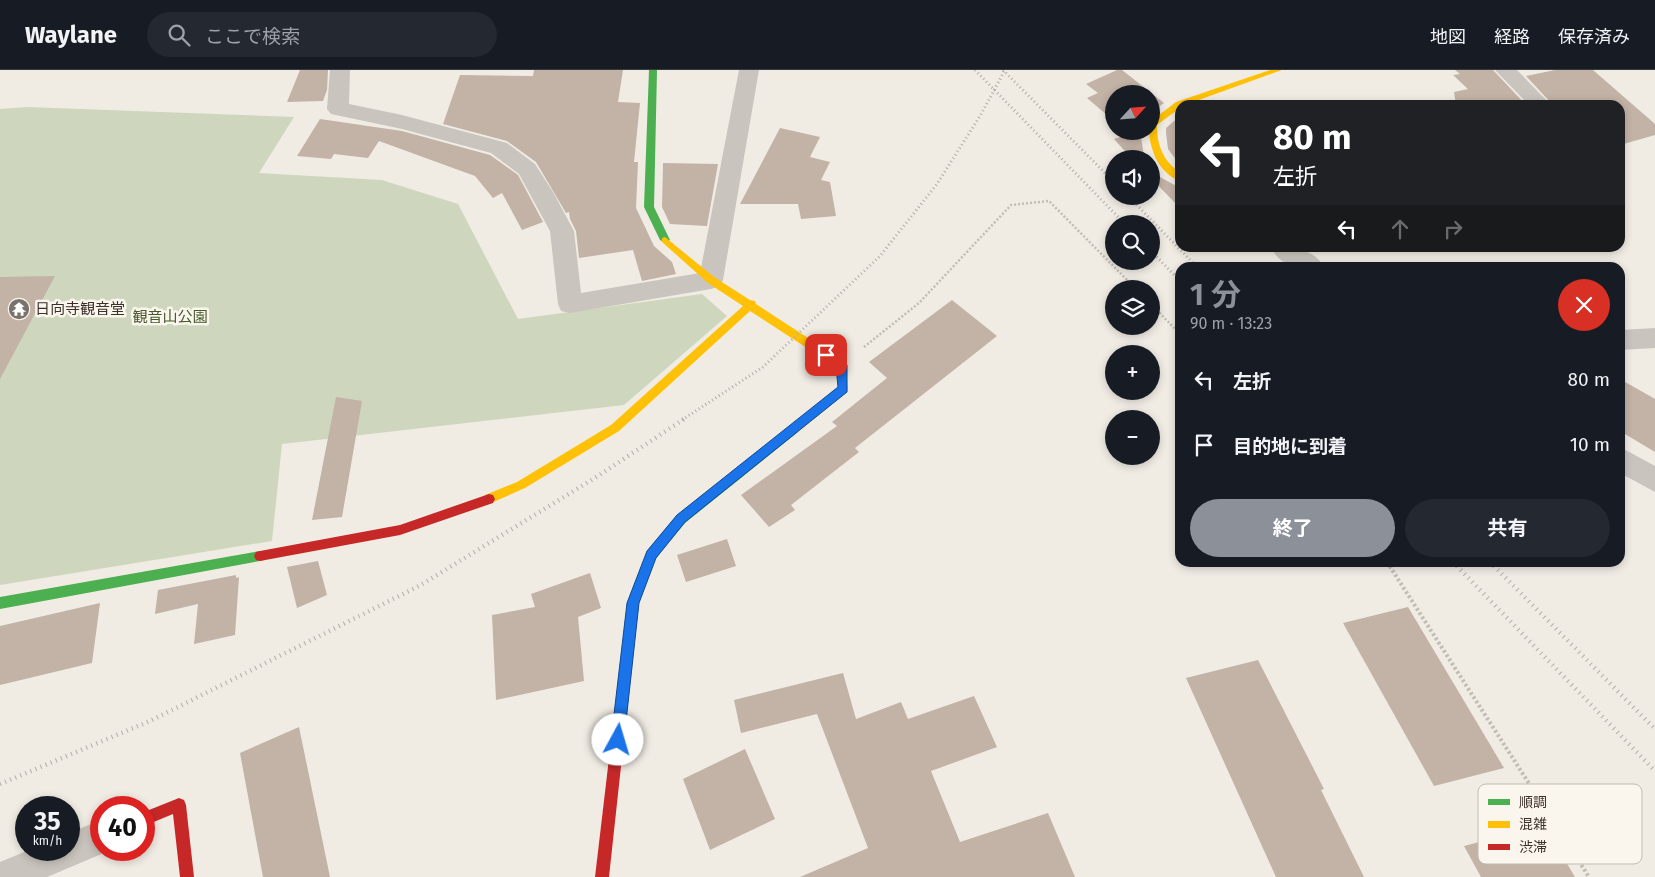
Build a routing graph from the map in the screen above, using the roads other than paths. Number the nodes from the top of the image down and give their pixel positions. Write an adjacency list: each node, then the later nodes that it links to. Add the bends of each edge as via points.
1 (340, 70): 12 (street, via 338,109 499,148 527,169 562,231 570,304)
2 (653, 70): 12 (street, via 649,207 664,239)
3 (749, 70): 12 (street)
4 (1278, 70): 6 (street)
5 (1505, 70): 7 (street)
6 (1191, 100)
7 (1536, 100)
8 (1175, 107): 9 (street, via 1153,124 1152,146 1165,168)
9 (1175, 175)
10 (1290, 252): 11 (street)
11 (1305, 262)
12 (711, 280): 13 (street)
13 (752, 304): 18 (street, via 615,428 521,485 479,502 400,530); 23 (street, via 841,365 843,389 681,519 651,555 633,603)
14 (1655, 338): 15 (street)
15 (1625, 340)
16 (1625, 462): 17 (street)
17 (1655, 480)
18 (0, 603)
19 (155, 815): 22 (street, via 179,805)
20 (90, 842): 21 (street)
21 (6, 877)
22 (187, 877)
23 (602, 877)

